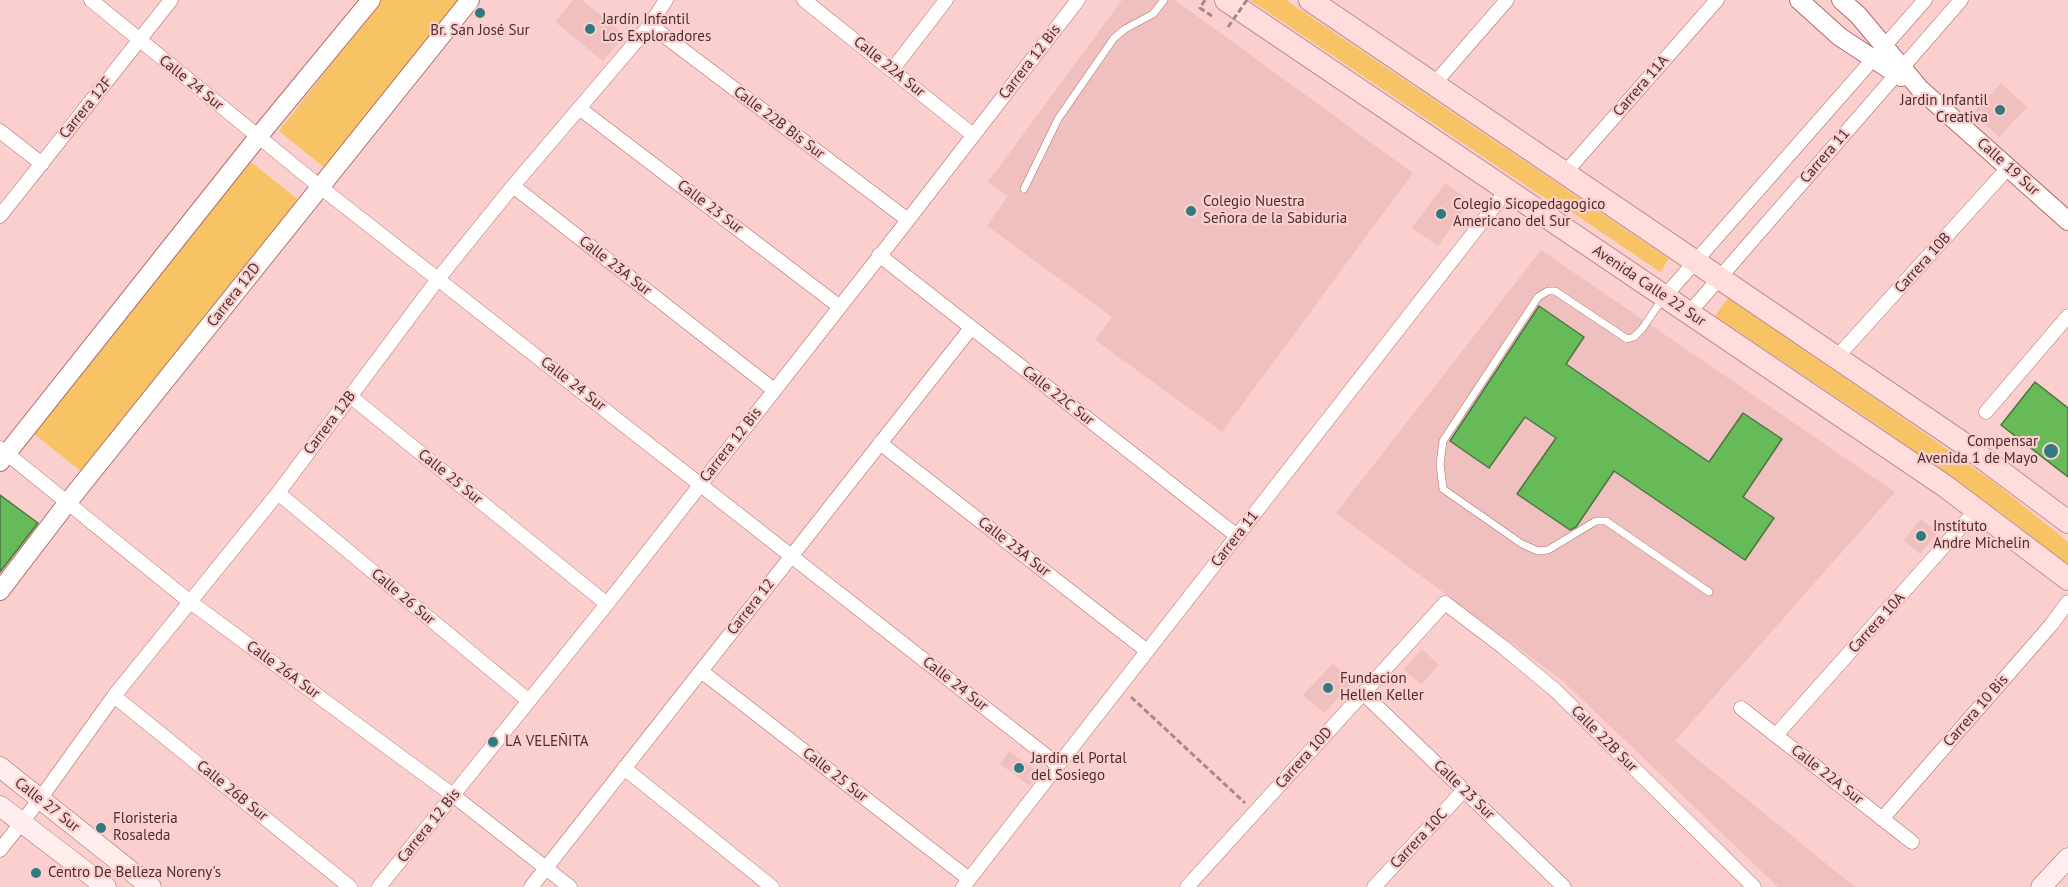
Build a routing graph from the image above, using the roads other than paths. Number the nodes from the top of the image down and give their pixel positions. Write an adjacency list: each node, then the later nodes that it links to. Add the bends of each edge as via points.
1 (91, 0): 19 (street, Calle 24 Sur)
2 (171, 0): 19 (street, Carrera 12F)
3 (371, 0): 27 (street)
4 (470, 0): 31 (street, Carrera 12D)
5 (666, 0): 18 (street, Carrera 12B)
6 (806, 0): 21 (street, Calle 22A Sur)
7 (946, 0): 21 (street)
8 (1078, 0): 26 (street, Carrera 12 Bis)
9 (1164, 0): 33 (lane, via 1153,14 1114,38 1058,119)
10 (1226, 0): 34 (main road, Avenida Calle 22 Sur)
11 (1310, 0): 23 (main road)
12 (1508, 0): 23 (street)
13 (1717, 0): 30 (street, Carrera 11A)
14 (1799, 0): 20 (street, Calle 19 Sur, via 1840,37)
15 (1841, 0): 20 (street, Calle 19 Sur, via 1858,15)
16 (1925, 0): 20 (street, Carrera 11)
17 (1961, 0): 22 (street, Carrera 11)
18 (650, 25): 24 (street, Carrera 12B); 36 (street, Calle 22B Bis Sur)
19 (140, 41): 27 (street, Calle 24 Sur); 28 (street, Carrera 12F)
20 (1879, 52): 22 (street, Calle 19 Sur); 39 (street, Carrera 11)
21 (892, 70): 26 (street, Calle 22A Sur)
22 (1900, 71): 29 (street, Calle 19 Sur); 40 (street, Carrera 11)
23 (1434, 84): 30 (main road)
24 (579, 108): 32 (street, Carrera 12B); 43 (street, Calle 23 Sur)
25 (0, 131): 28 (street)
26 (973, 135): 36 (street, Carrera 12 Bis)
27 (258, 137): 31 (street, Calle 24 Sur); 52 (street)
28 (42, 164): 35 (street, Carrera 12F)
29 (2008, 168): 37 (street, Calle 19 Sur); 47 (street, Carrera 10B)
30 (1565, 173): 39 (main road)
31 (320, 186): 41 (street, Calle 24 Sur); 55 (street, Carrera 12D)
32 (513, 186): 41 (street, Carrera 12B); 48 (street, Calle 23A Sur)
33 (1024, 189)
34 (1507, 190): 42 (main road, Avenida Calle 22 Sur); 58 (street, Carrera 11)
35 (0, 216)
36 (908, 220): 38 (street, Carrera 12 Bis)
37 (2068, 221)
38 (879, 255): 43 (street, Carrera 12 Bis); 46 (street, Calle 22C Sur)
39 (1695, 262): 40 (main road); 42 (street, Carrera 11)
40 (1719, 278): 44 (street, Carrera 11); 47 (main road)
41 (438, 279): 49 (street, Carrera 12B); 53 (street, Calle 24 Sur)
42 (1665, 296): 44 (main road, Avenida Calle 22 Sur); 62 (lane, via 1642,329 1627,339 1555,291 1538,297 1443,441 1443,489 1538,551 1548,550 1596,521 1606,521)
43 (840, 307): 48 (street, Carrera 12 Bis)
44 (1689, 313): 56 (main road, Avenida Calle 22 Sur)
45 (2068, 316): 50 (street)
46 (971, 328): 51 (street, Carrera 12); 58 (street, Calle 22C Sur)
47 (1837, 357): 57 (main road, via 1985,458)
48 (774, 390): 53 (street, Carrera 12 Bis)
49 (350, 396): 54 (street, Carrera 12B); 66 (street, Calle 25 Sur)
50 (1986, 412)
51 (880, 443): 59 (street, Carrera 12); 67 (street, Calle 23A Sur)
52 (2, 454): 55 (street, Calle 26A Sur)
53 (701, 484): 59 (street, Calle 24 Sur); 66 (street, Carrera 12 Bis)
54 (278, 493): 63 (street, Carrera 12B); 71 (street, Calle 26 Sur)
55 (68, 502): 61 (street, Carrera 12D); 63 (street, Calle 26A Sur)
56 (1977, 509): 60 (main road, Avenida Calle 22 Sur); 73 (street, Carrera 10A)
57 (2068, 522)
58 (1237, 536): 67 (street, Carrera 11)
59 (791, 556): 68 (street, Carrera 12); 74 (street, Calle 24 Sur)
60 (2068, 579)
61 (0, 591)
62 (1709, 592)
63 (189, 601): 70 (street, Carrera 12B); 78 (street, Calle 26A Sur)
64 (2068, 602): 81 (street, Carrera 10 Bis)
65 (1445, 603): 69 (street, Carrera 10D); 88 (street, Calle 22B Sur, via 1555,690)
66 (607, 604): 71 (street, Carrera 12 Bis)
67 (1147, 651): 74 (street, Carrera 11)
68 (701, 671): 76 (street, Carrera 12); 87 (street, Calle 25 Sur)
69 (1363, 693): 77 (street, Calle 23 Sur); 97 (street, Carrera 10D)
70 (114, 696): 79 (street, Carrera 12B); 92 (street, Calle 26B Sur)
71 (529, 702): 78 (street, Carrera 12 Bis)
72 (1741, 708): 73 (street, Calle 22A Sur)
73 (1776, 735): 81 (street, Calle 22A Sur)
74 (1058, 765): 87 (street, Carrera 11)
75 (0, 767): 79 (main road, Calle 27 Sur)
76 (624, 768): 86 (street, Carrera 12); 96 (street)
77 (1464, 790): 89 (street, Calle 23 Sur); 98 (street, Carrera 10C)
78 (454, 796): 86 (street, Calle 26A Sur); 93 (street, Carrera 12 Bis)
79 (40, 799): 82 (street, Carrera 12B); 91 (main road, Calle 27 Sur)
80 (0, 806): 82 (main road, Calle 27 Sur)
81 (1882, 819): 83 (street, Calle 22A Sur)
82 (22, 823): 84 (street, Carrera 12B); 90 (main road, Calle 27 Sur)
83 (1912, 842)
84 (0, 850)
85 (2068, 858): 99 (main road)
86 (546, 868): 94 (street, Carrera 12); 95 (street, Calle 26A Sur)
87 (966, 883)
88 (1746, 884)
89 (1561, 886)
90 (105, 887)
91 (152, 887)
92 (350, 887)
93 (379, 887)
94 (531, 887)
95 (570, 887)
96 (772, 887)
97 (1187, 887)
98 (1374, 887)
99 (2041, 887)

